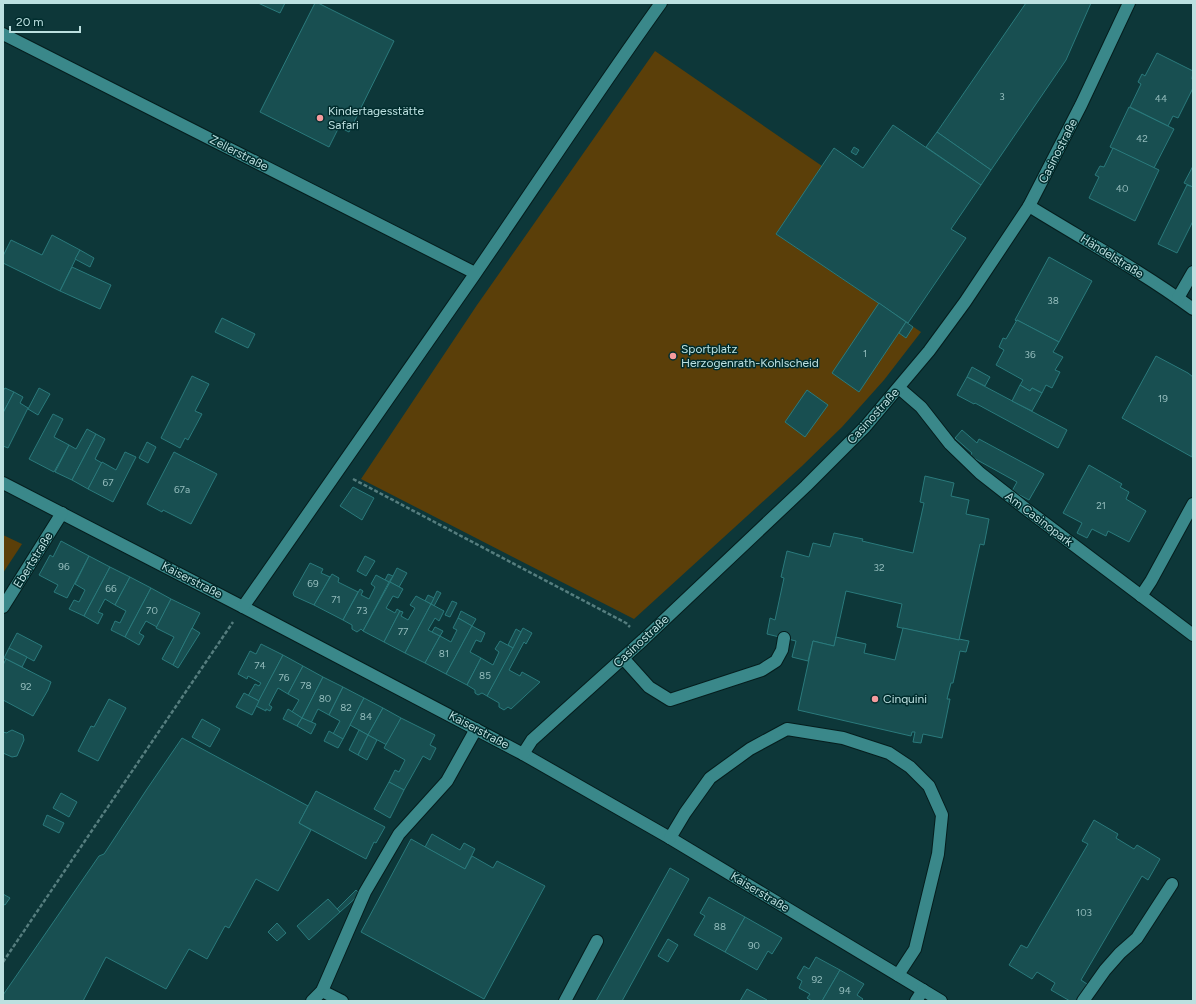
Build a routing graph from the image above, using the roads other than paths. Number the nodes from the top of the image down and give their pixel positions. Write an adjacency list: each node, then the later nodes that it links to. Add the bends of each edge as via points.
1 (661, 3): 6 (street)
2 (1129, 3): 4 (street, Casinostraße, via 1081,105)
3 (3, 34): 6 (street, Zellerstraße)
4 (1029, 206): 7 (street, Händelstraße); 9 (street, Casinostraße, via 965,302)
5 (1193, 272): 7 (street)
6 (475, 273): 15 (street)
7 (1178, 298): 8 (street, Händelstraße)
8 (1193, 309)
9 (899, 388): 13 (street, Am Casinopark, via 921,407 950,444 980,472 1026,510); 18 (street, Casinostraße, via 865,427 800,491)
10 (3, 483): 12 (street, Kaiserstraße)
11 (1193, 504): 13 (street)
12 (62, 513): 14 (street, Ebertstraße); 15 (street, Kaiserstraße)
13 (1141, 596): 16 (street, Am Casinopark)
14 (3, 607)
15 (243, 607): 19 (street, Kaiserstraße)
16 (1193, 635)
17 (784, 638): 18 (street, via 782,650 776,661 762,670 670,700 649,687)
18 (623, 658): 20 (street, Casinostraße, via 532,740)
19 (476, 729): 20 (street, Kaiserstraße); 26 (street, via 447,781 399,834 366,892)
20 (522, 754): 21 (street, Kaiserstraße)
21 (670, 838): 24 (street, Kaiserstraße); 24 (street, via 710,778 750,749 787,728 844,738 889,753 910,767 929,786 942,815 938,854 915,949)
22 (1172, 884): 32 (street, via 1137,938 1105,970)
23 (597, 941): 29 (street)
24 (898, 975): 25 (street, Kaiserstraße)
25 (923, 990): 30 (street); 31 (street, Kaiserstraße)
26 (322, 991): 27 (street); 28 (street)
27 (312, 1001)
28 (342, 1001)
29 (565, 1001)
30 (916, 1001)
31 (941, 1001)
32 (1083, 1001)

